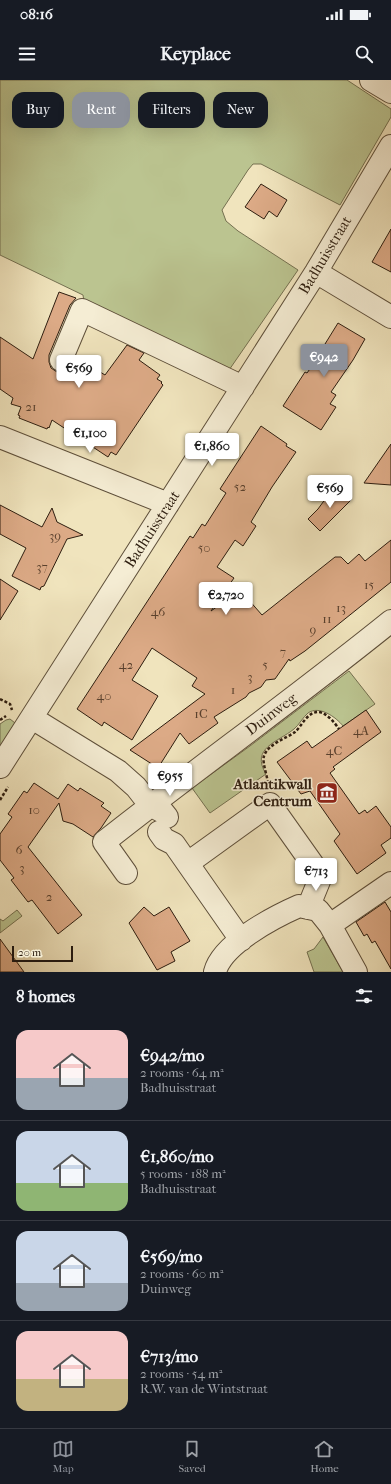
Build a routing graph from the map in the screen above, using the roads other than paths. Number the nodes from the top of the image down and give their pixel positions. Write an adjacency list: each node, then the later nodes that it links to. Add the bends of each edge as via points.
1 (371, 80): 2 (street)
2 (391, 92)
3 (391, 146): 4 (street, Badhuisstraat)
4 (316, 272): 5 (street); 7 (street, Badhuisstraat)
5 (391, 317)
6 (62, 360): 7 (street, via 82,310)
7 (243, 387): 9 (street, Badhuisstraat)
8 (0, 437): 9 (street)
9 (168, 504): 11 (street, Badhuisstraat)
10 (391, 621): 13 (street, Duinweg, via 326,674)
11 (22, 715): 12 (street, Badhuisstraat); 13 (street, via 118,771 136,787)
12 (0, 767)
13 (163, 825): 14 (street); 15 (street, Duinweg, via 104,842)
14 (188, 863): 17 (street, via 270,804 320,876); 19 (street)
15 (126, 873)
16 (391, 883): 18 (street)
17 (308, 908): 18 (street, via 318,910); 19 (street, via 300,906 280,914)
18 (330, 925): 21 (street)
19 (241, 940): 20 (street, via 221,958)
20 (215, 972)
21 (356, 972)

